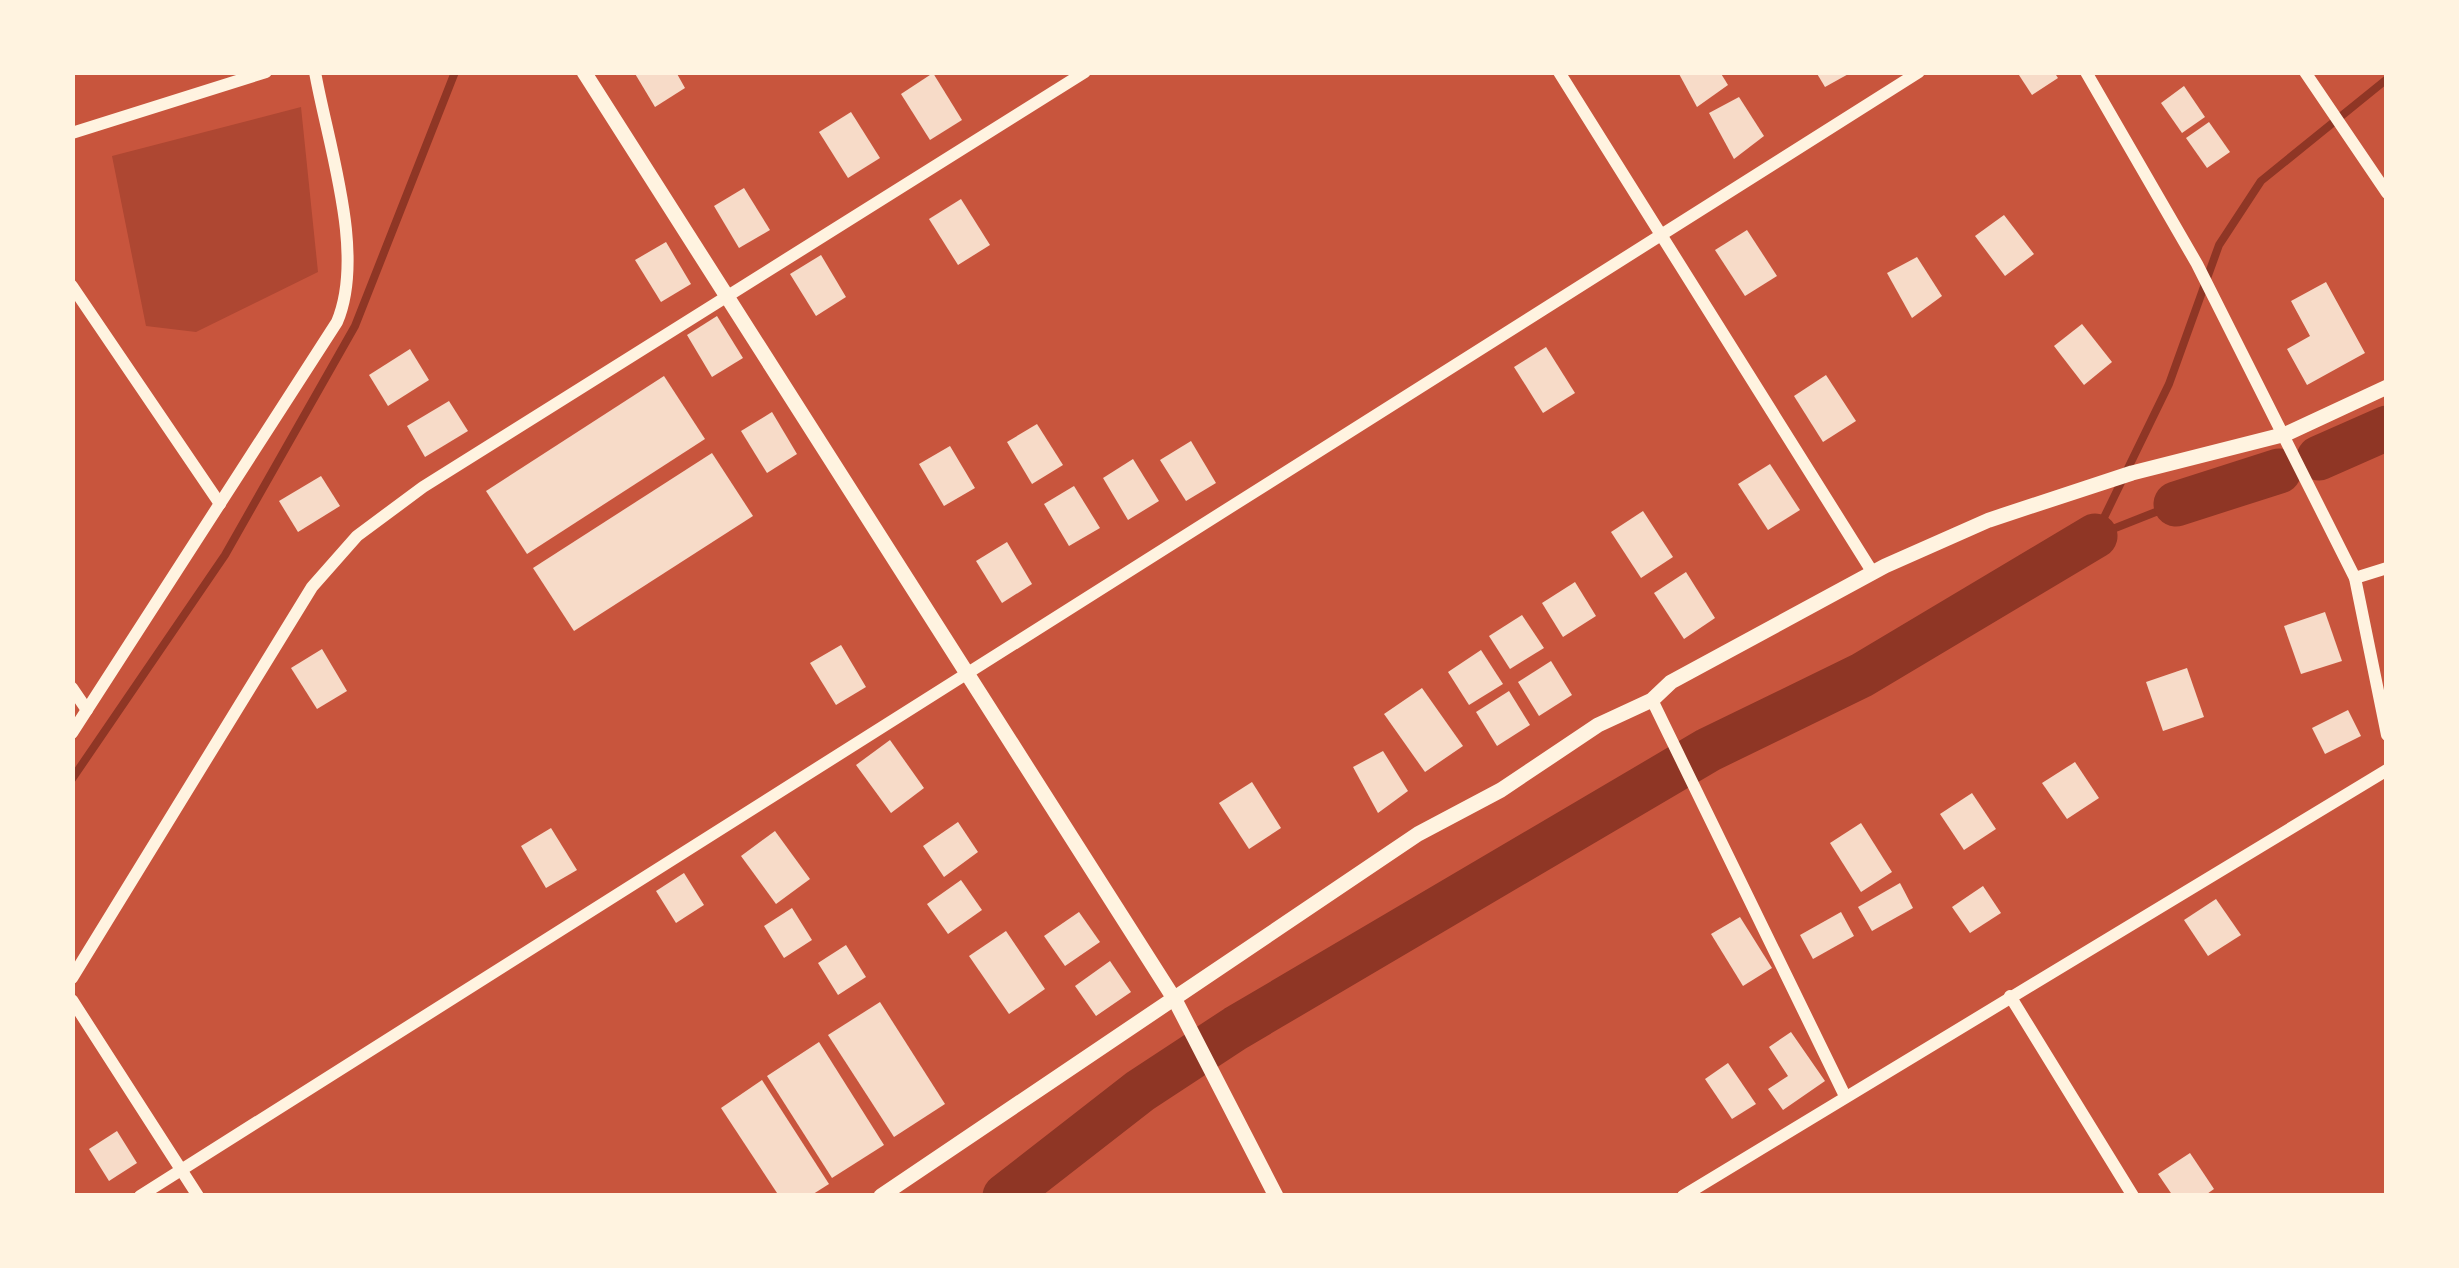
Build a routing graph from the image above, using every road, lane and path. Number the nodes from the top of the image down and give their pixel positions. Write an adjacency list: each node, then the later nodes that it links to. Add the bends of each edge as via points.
1 (266, 72): 9 (street)
2 (314, 72): 16 (street, via 349,253 349,295)
3 (584, 72): 13 (street)
4 (1085, 72): 13 (street)
5 (1558, 72): 11 (street)
6 (1919, 72): 11 (street)
7 (2086, 72): 15 (street)
8 (2305, 72): 10 (street)
9 (72, 133)
10 (2387, 194)
11 (1661, 237): 18 (street); 20 (street)
12 (72, 286): 16 (street)
13 (728, 300): 20 (street); 27 (street, via 357,536 312,587)
14 (2387, 387): 15 (street)
15 (2286, 434): 18 (street, via 1989,520); 19 (street)
16 (220, 504): 23 (street)
17 (2387, 568): 19 (street)
18 (1873, 573): 22 (street, via 1671,682)
19 (2354, 578): 25 (street)
20 (965, 675): 30 (street); 32 (street)
21 (72, 688): 23 (street)
22 (1652, 700): 30 (street, via 1598,724 1418,835); 31 (street)
23 (87, 710): 24 (street)
24 (72, 733)
25 (2387, 735)
26 (2387, 770): 28 (street)
27 (72, 978)
28 (2010, 996): 31 (street); 39 (street)
29 (72, 1000): 32 (street)
30 (1175, 1000): 36 (street); 37 (street)
31 (1845, 1096): 33 (street)
32 (182, 1170): 34 (street); 35 (street)
33 (1706, 1190): 38 (street)
34 (140, 1196)
35 (198, 1196)
36 (881, 1196)
37 (1276, 1196)
38 (1683, 1196)
39 (2132, 1196)

